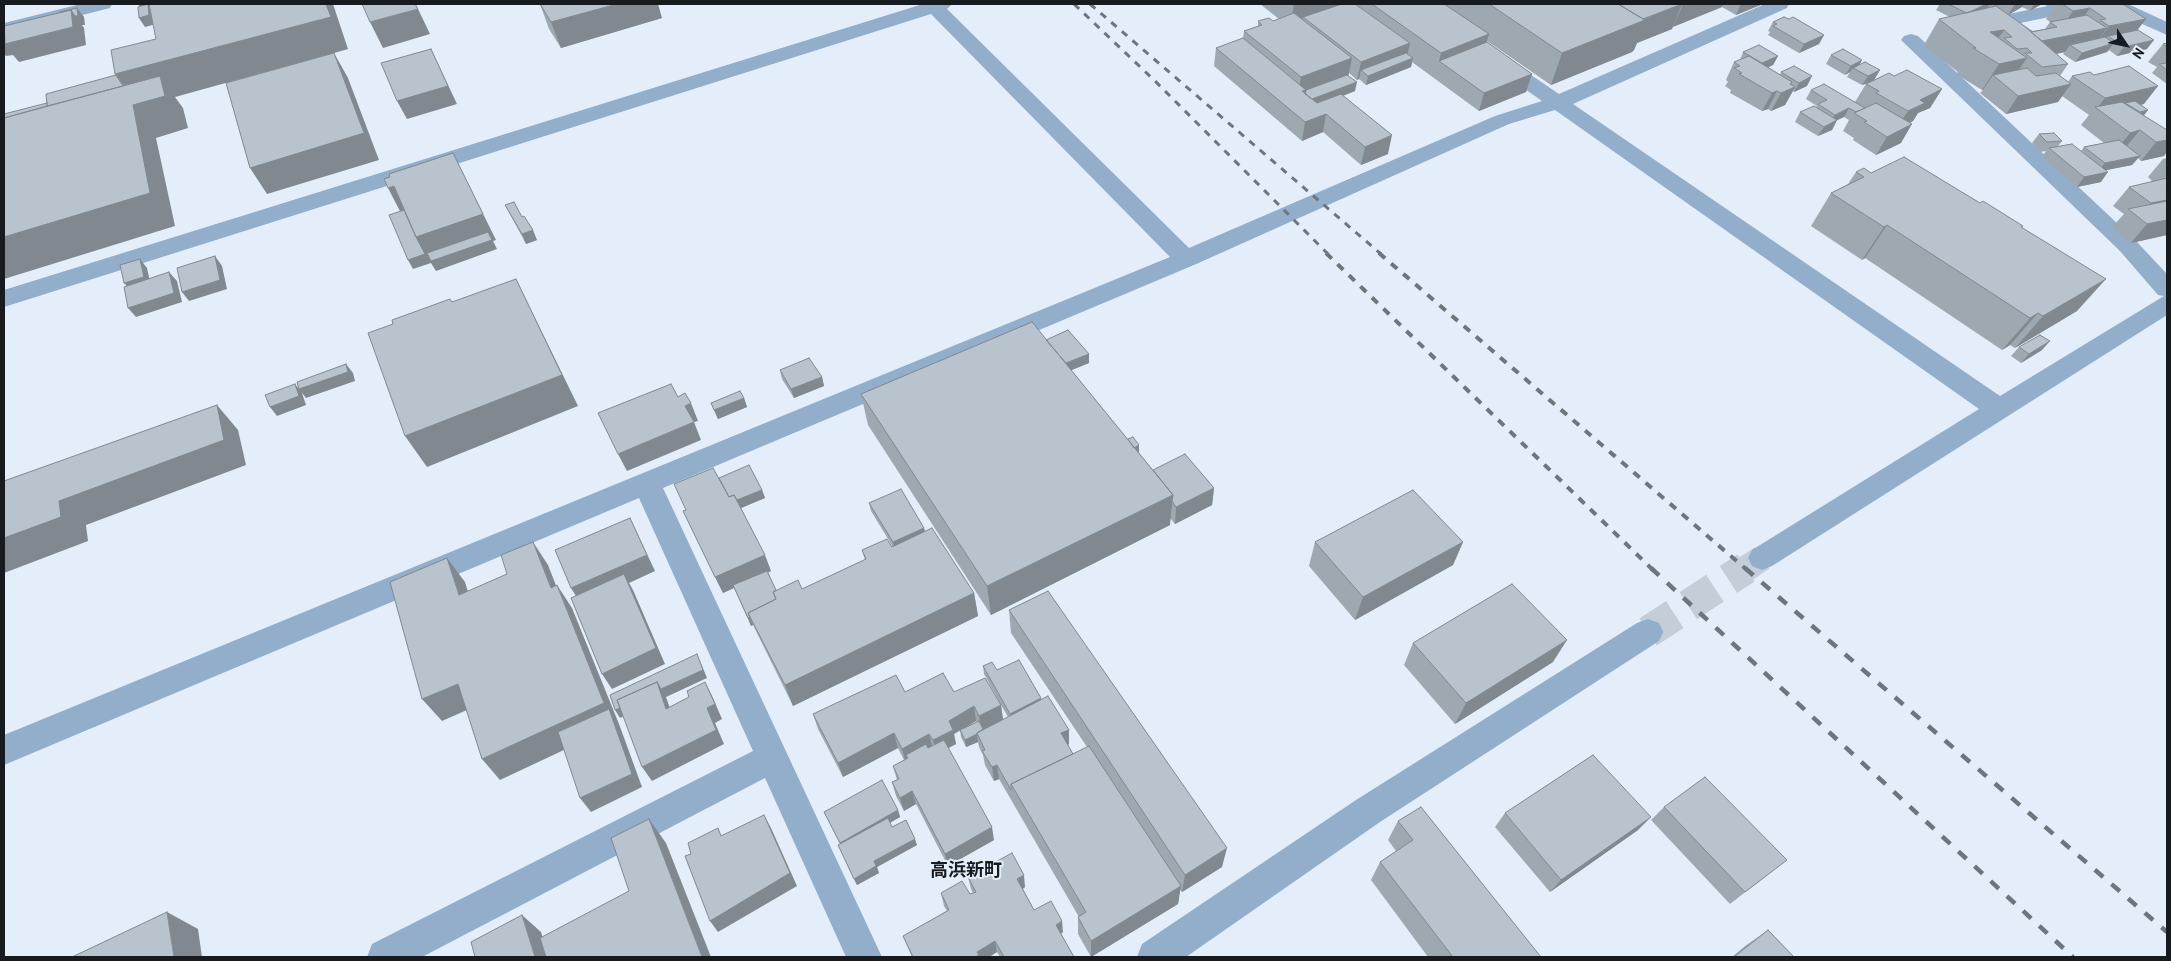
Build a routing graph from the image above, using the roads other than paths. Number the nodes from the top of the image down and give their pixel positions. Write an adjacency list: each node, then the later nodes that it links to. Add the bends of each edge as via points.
1 (103, 4): 6 (street)
2 (1780, 4): 11 (street)
3 (2083, 4): 8 (street)
4 (2113, 4): 7 (street)
5 (936, 5): 12 (street); 14 (street)
6 (4, 29)
7 (2167, 29)
8 (1959, 30)
9 (1930, 36): 13 (street, via 1911,40 2128,246)
10 (1487, 53): 11 (street)
11 (1557, 102): 12 (street, via 1502,120); 16 (street)
12 (1186, 259): 17 (street)
13 (2167, 289)
14 (4, 299)
15 (2167, 304): 16 (street)
16 (1999, 409): 18 (street)
17 (646, 482): 20 (street); 21 (street)
18 (1762, 558)
19 (1648, 632): 24 (street, via 1368,811)
20 (4, 750)
21 (772, 758): 22 (street); 23 (street)
22 (386, 957)
23 (864, 957)
24 (1156, 957)

